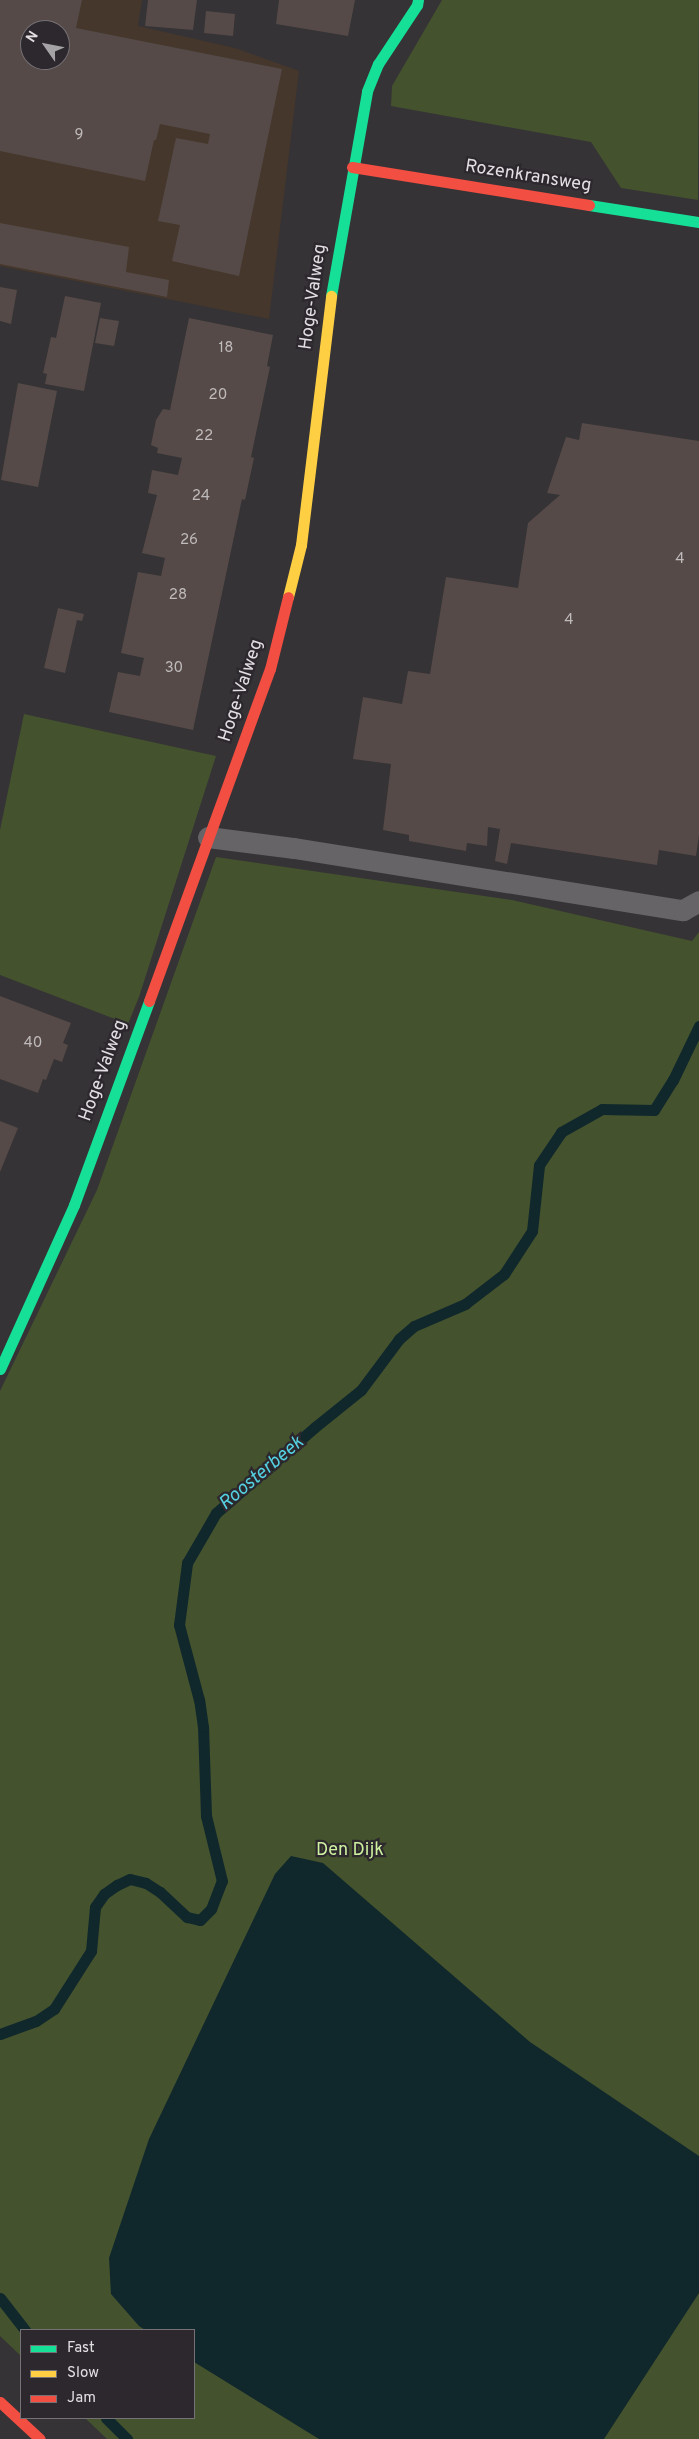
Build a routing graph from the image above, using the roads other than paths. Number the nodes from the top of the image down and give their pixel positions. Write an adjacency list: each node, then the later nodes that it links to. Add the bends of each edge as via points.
1 (418, 0): 2 (main road, Hoge-Valweg, via 378,64 367,91)
2 (352, 167): 3 (main road, Rozenkransweg); 4 (main road, Hoge-Valweg, via 330,302 300,545 270,669)
3 (699, 222)
4 (208, 838): 5 (lane, via 294,848 683,910); 6 (main road, Hoge-Valweg, via 74,1205)
5 (699, 901)
6 (0, 1369)
7 (0, 2402): 8 (main road)
8 (40, 2439)

